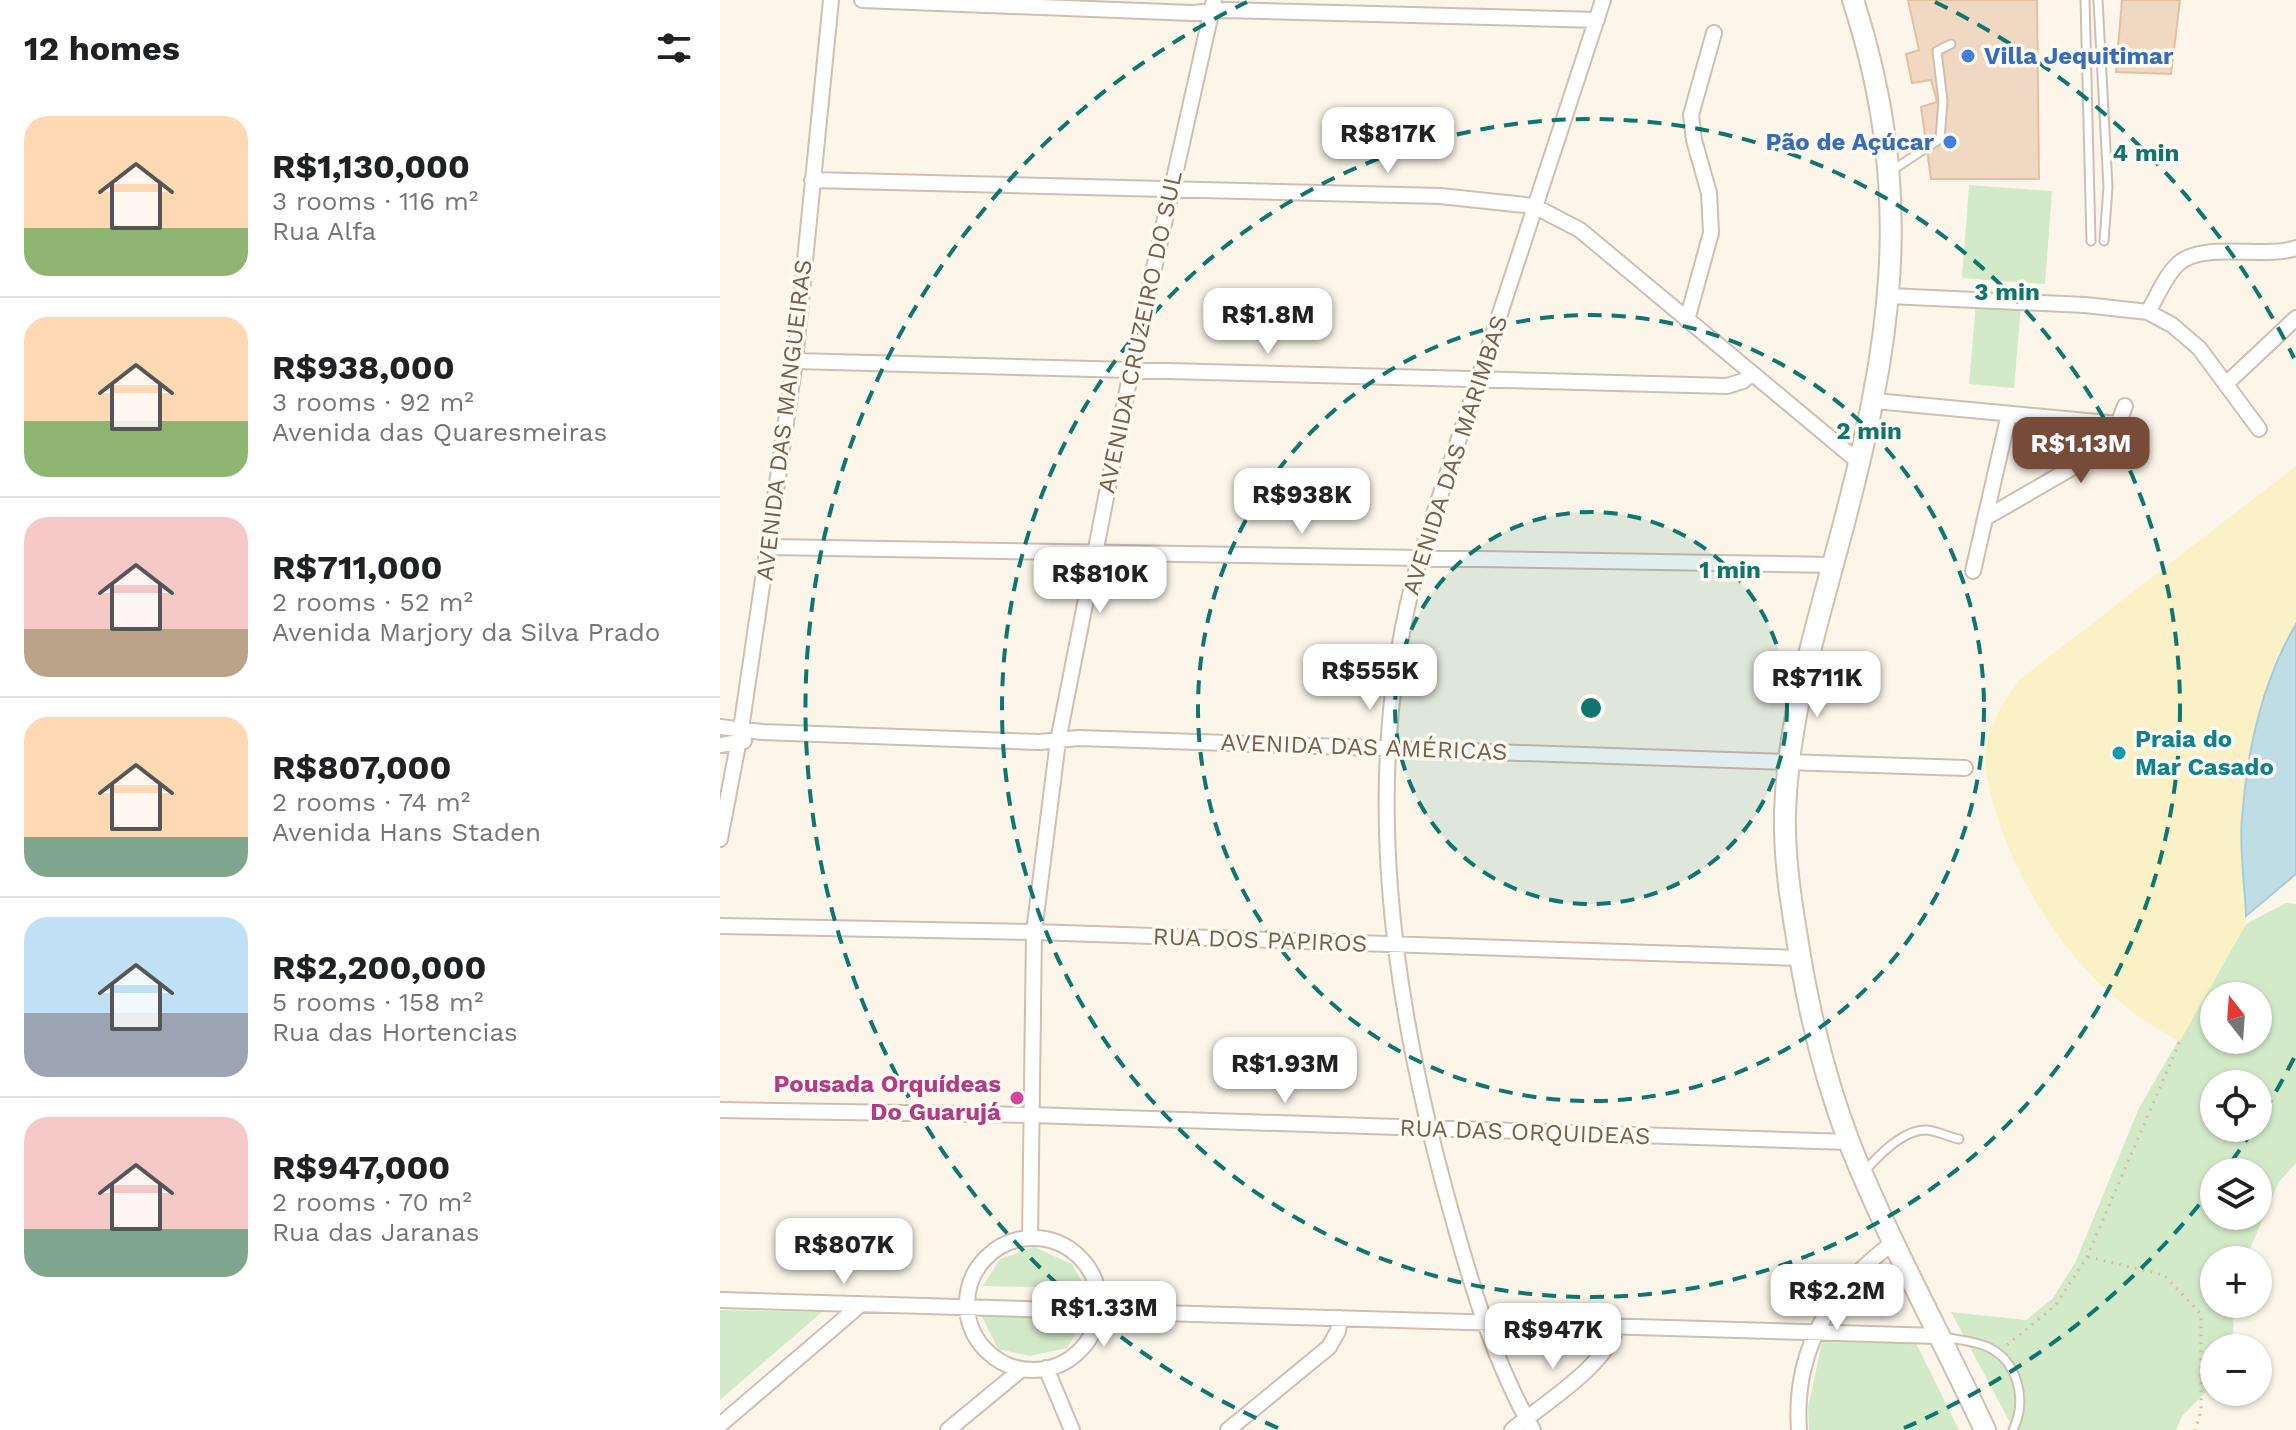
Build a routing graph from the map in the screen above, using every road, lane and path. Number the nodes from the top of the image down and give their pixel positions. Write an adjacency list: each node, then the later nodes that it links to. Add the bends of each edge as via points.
1 (831, 0): 12 (street, AVENIDA DAS MANGUEIRAS)
2 (862, 0): 7 (street)
3 (1603, 0): 8 (street, AVENIDA DAS MARIMBAS)
4 (1853, 0): 11 (main road, via 1878,92)
5 (2085, 0): 15 (lane)
6 (2098, 0): 16 (lane, via 2108,187)
7 (1213, 6): 8 (street); 13 (street, AVENIDA CRUZEIRO DO SUL)
8 (1597, 20): 14 (street, AVENIDA DAS MARIMBAS)
9 (1714, 33): 21 (street, via 1691,115 1709,193 1711,233)
10 (1951, 44): 11 (lane, via 1937,51 1943,101 1938,144)
11 (1889, 172): 18 (main road)
12 (812, 180): 13 (street); 22 (street, AVENIDA DAS MANGUEIRAS)
13 (1170, 192): 14 (street, via 1440,196); 23 (street, AVENIDA CRUZEIRO DO SUL)
14 (1534, 206): 21 (street, via 1580,230); 25 (street, AVENIDA DAS MARIMBAS)
15 (2091, 241)
16 (2104, 241)
17 (2296, 248): 19 (street, via 2194,255 2178,264)
18 (1889, 296): 19 (street, via 2092,301); 27 (main road)
19 (2148, 312): 26 (street, via 2187,336)
20 (2296, 318): 26 (street)
21 (1687, 320): 24 (street)
22 (795, 361): 23 (street); 34 (street, AVENIDA DAS MANGUEIRAS)
23 (1131, 371): 25 (street); 35 (street, AVENIDA CRUZEIRO DO SUL)
24 (1751, 374): 25 (street, via 1727,386); 32 (street)
25 (1479, 381): 36 (street, AVENIDA DAS MARIMBAS)
26 (2226, 384): 31 (street)
27 (1875, 401): 29 (street); 32 (main road)
28 (2125, 406): 30 (street)
29 (2009, 414): 30 (street); 33 (street)
30 (2118, 424): 33 (street, via 2089,458)
31 (2259, 429)
32 (1860, 463): 37 (main road)
33 (1987, 517): 38 (street)
34 (770, 547): 35 (street); 40 (street, AVENIDA DAS MANGUEIRAS)
35 (1093, 550): 36 (street); 41 (street, AVENIDA CRUZEIRO DO SUL)
36 (1420, 557): 37 (street); 43 (street, AVENIDA DAS MARIMBAS, via 1400,635)
37 (1833, 565): 44 (main road, via 1808,652)
38 (1973, 571)
39 (720, 727): 40 (street)
40 (740, 736): 41 (street, AVENIDA DAS AMÉRICAS, via 762,732); 42 (street, AVENIDA DAS AMÉRICAS); 46 (street, AVENIDA DAS MANGUEIRAS)
41 (1058, 741): 43 (street, AVENIDA DAS AMÉRICAS); 48 (street, AVENIDA CRUZEIRO DO SUL)
42 (720, 745)
43 (1386, 747): 44 (street, AVENIDA DAS AMÉRICAS); 49 (street, AVENIDA DAS MARIMBAS)
44 (1789, 763): 45 (street, AVENIDA DAS AMÉRICAS); 50 (main road, via 1786,863)
45 (1965, 768)
46 (720, 839)
47 (720, 926): 48 (street, RUA DOS PAPIROS)
48 (1034, 932): 49 (street, RUA DOS PAPIROS); 53 (street, AVENIDA CRUZEIRO DO SUL)
49 (1394, 944): 50 (street, RUA DOS PAPIROS); 54 (street, AVENIDA DAS MARIMBAS)
50 (1800, 958): 56 (main road, via 1817,1041)
51 (2180, 1041): 60 (path)
52 (720, 1110): 53 (street, RUA DAS ORQUIDEAS)
53 (1032, 1115): 54 (street, RUA DAS ORQUIDEAS); 58 (street, AVENIDA CRUZEIRO DO SUL)
54 (1429, 1130): 56 (street, RUA DAS ORQUIDEAS); 66 (street, AVENIDA DAS MARIMBAS)
55 (1959, 1139): 57 (lane, via 1927,1130 1911,1134 1879,1154)
56 (1849, 1142): 57 (main road)
57 (1862, 1174): 59 (main road)
58 (1030, 1238): 63 (street, via 1009,1242 985,1260 969,1286); 64 (street, via 1073,1250 1098,1287)
59 (1893, 1243): 68 (street, via 1847,1283); 69 (main road)
60 (2087, 1257): 70 (path, via 2055,1306); 82 (path, via 2164,1275 2201,1314 2201,1411)
61 (720, 1300): 62 (street)
62 (859, 1306): 63 (street); 74 (street)
63 (967, 1307): 64 (street); 72 (street, via 978,1340 997,1358)
64 (1099, 1309): 65 (street); 71 (street, via 1083,1347)
65 (1340, 1318): 66 (street); 77 (street, via 1329,1347)
66 (1482, 1321): 67 (street); 73 (street, AVENIDA DAS MARIMBAS)
67 (1617, 1325): 68 (street); 73 (street, via 1601,1356)
68 (1815, 1331): 69 (street); 79 (street, via 1800,1386)
69 (1938, 1336): 70 (lane, via 1985,1345); 80 (main road)
70 (1998, 1353): 81 (lane, via 2009,1364 2020,1393)
71 (1046, 1368): 72 (street); 76 (street)
72 (1022, 1369): 75 (street)
73 (1529, 1424): 78 (street)
74 (720, 1425)
75 (948, 1430)
76 (1072, 1430)
77 (1228, 1430)
78 (1512, 1430)
79 (1799, 1430)
80 (1985, 1430)
81 (2013, 1430)
82 (2195, 1430)

